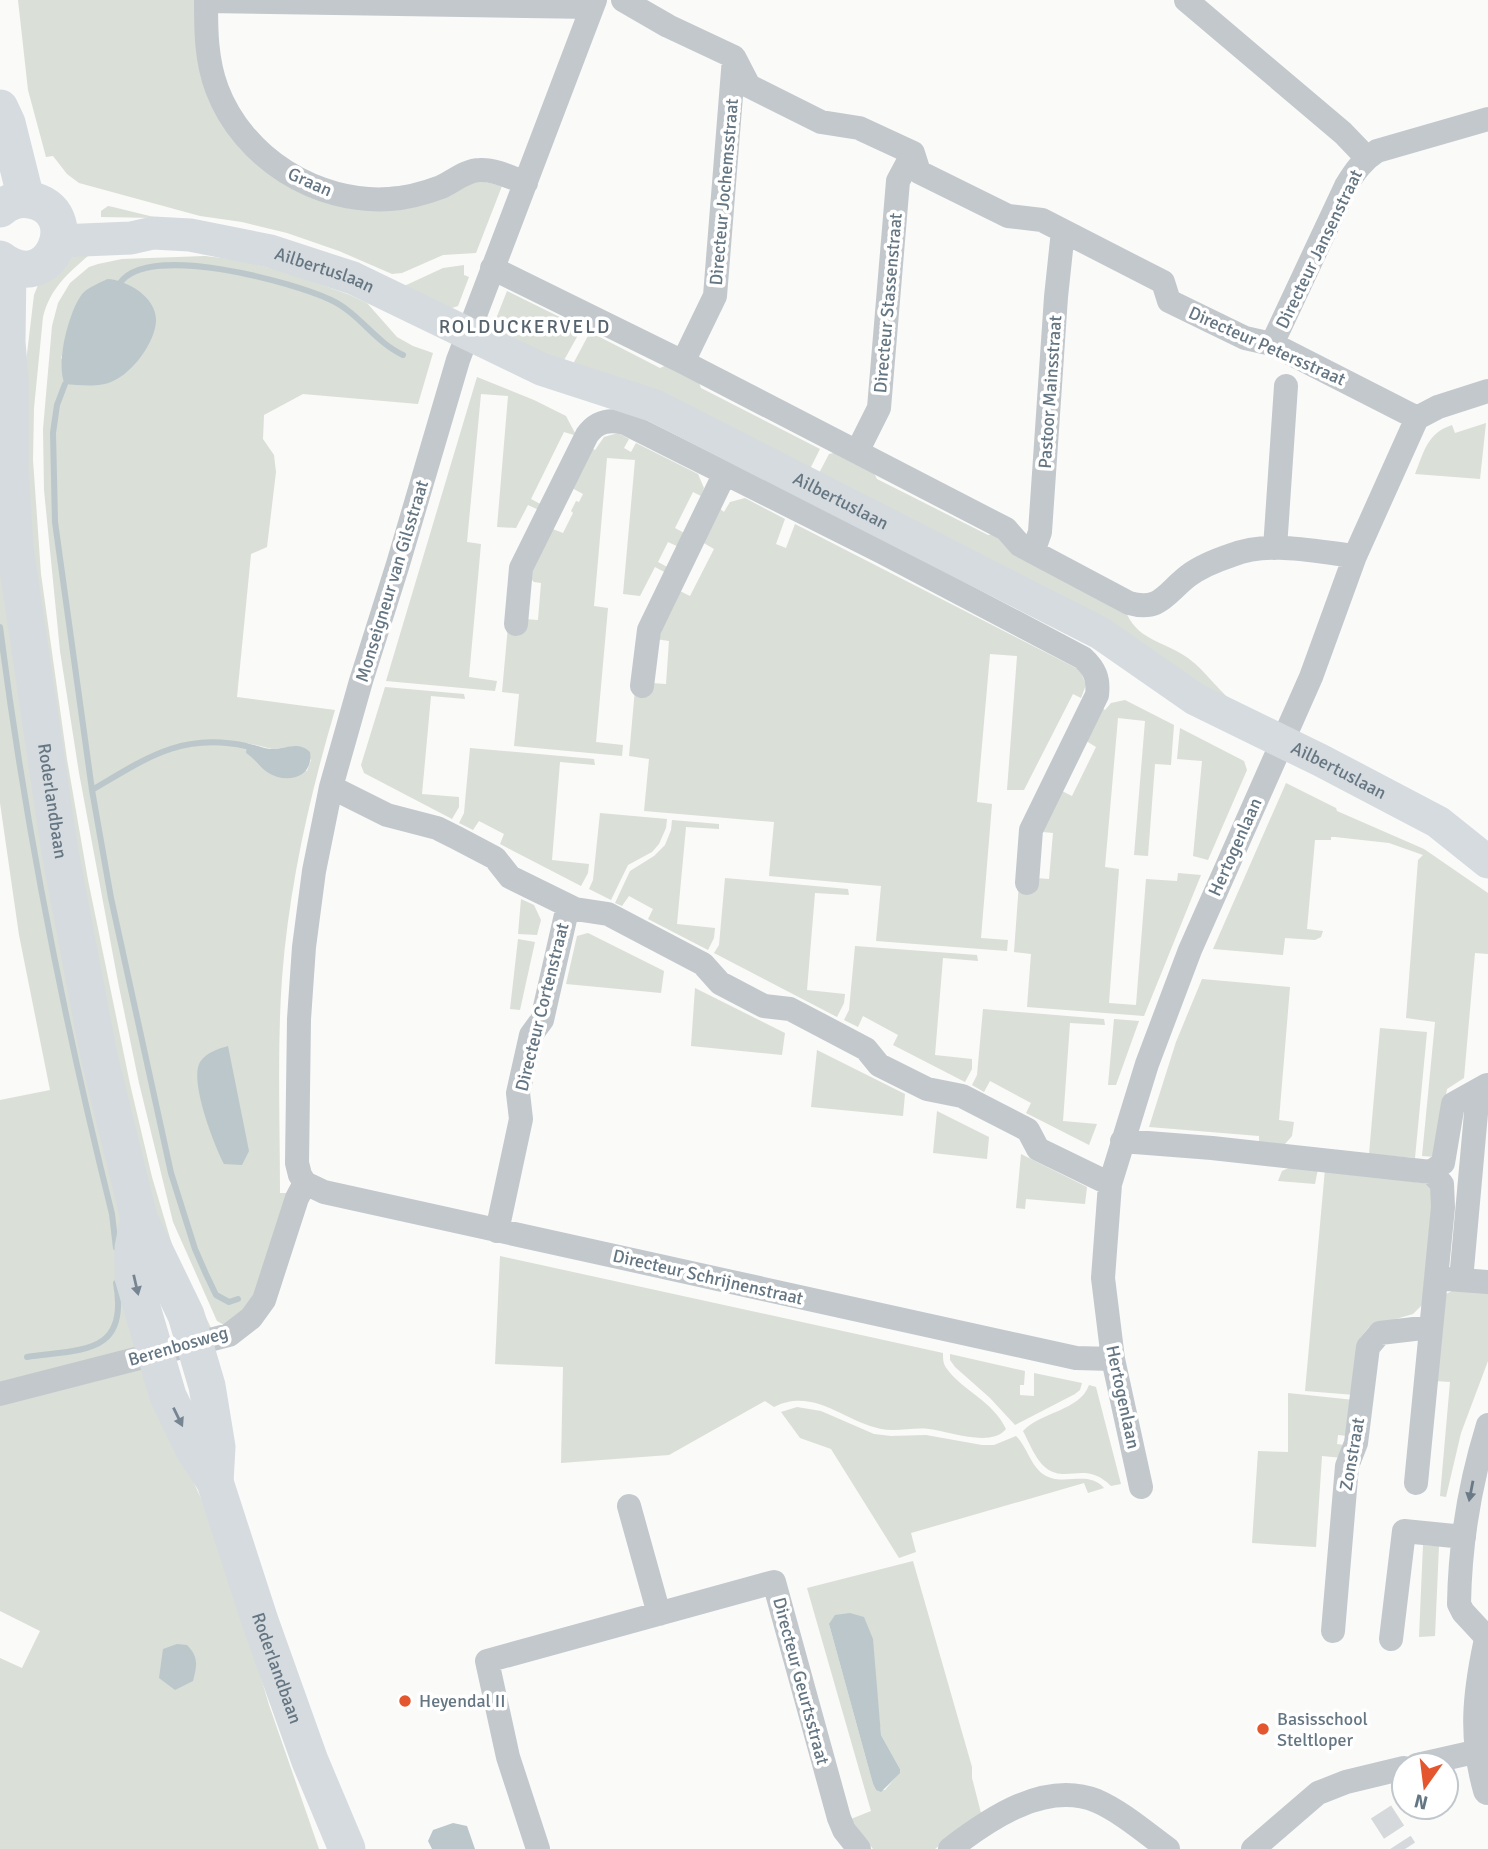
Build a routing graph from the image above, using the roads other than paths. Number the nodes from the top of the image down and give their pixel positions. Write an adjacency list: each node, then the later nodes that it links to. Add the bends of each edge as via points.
1 (623, 0): 6 (street)
2 (1186, 0): 10 (street)
3 (206, 1): 4 (street); 11 (street, Graan, via 209,58 223,103 246,136 282,170 326,191 364,199 419,194 477,170)
4 (380, 2): 5 (street)
5 (594, 3): 11 (street, Monseigneur van Gilsstraat)
6 (734, 57): 9 (street, Directeur Petersstraat, via 749,86 821,122 859,128); 19 (street, Directeur Jochemsstraat, via 715,296)
7 (0, 108): 12 (main road, via 7,123)
8 (1488, 119): 10 (street, Directeur Jansenstraat, via 1377,151)
9 (913, 153): 13 (street, Directeur Petersstraat, via 919,172 1008,216 1042,219); 23 (street, Directeur Stassenstraat, via 898,181 879,408)
10 (1367, 158): 18 (street, Directeur Jansenstraat, via 1346,186)
11 (526, 183): 16 (street, Monseigneur van Gilsstraat)
12 (8, 196): 14 (main road, via 46,206)
13 (1063, 231): 18 (street, Directeur Petersstraat, via 1163,282 1169,301 1245,338); 27 (street, Pastoor Mainsstraat, via 1041,532)
14 (58, 232): 15 (main road, via 49,259); 17 (main road, Ailbertuslaan, via 190,235 243,245 353,278)
15 (13, 264): 41 (main road, Roderlandbaan, via 7,342 16,548 56,825 99,1056)
16 (492, 268): 17 (street, Monseigneur van Gilsstraat); 19 (street)
17 (467, 334): 25 (main road, Ailbertuslaan, via 541,369 654,407); 32 (street, Monseigneur van Gilsstraat)
18 (1272, 344): 22 (street, Directeur Petersstraat)
19 (683, 362): 23 (street)
20 (1286, 386): 26 (street)
21 (1488, 391): 22 (street)
22 (1417, 418): 28 (street, Hertogenlaan)
23 (857, 452): 27 (street, via 1006,529)
24 (725, 473): 25 (street, Ailbertuslaan); 29 (street, Ailbertuslaan, via 625,423 605,422 592,428 522,568); 30 (street, via 649,630)
25 (801, 497): 31 (main road, Ailbertuslaan, via 1100,633 1195,699); 34 (street, Ailbertuslaan, via 1083,658 1094,669 1097,695 1031,831)
26 (1275, 548): 27 (street, via 1214,561 1156,604 1141,607); 28 (street)
27 (1033, 552)
28 (1355, 556): 31 (street, Hertogenlaan, via 1311,677)
29 (516, 624)
30 (642, 686)
31 (1281, 742): 33 (main road, Ailbertuslaan, via 1438,822); 37 (street, Hertogenlaan, via 1190,950)
32 (331, 787): 35 (street, via 387,815 457,838 495,858 510,877); 39 (street, Monseigneur van Gilsstraat, via 314,871 299,1019 298,1163)
33 (1488, 862)
34 (1027, 883)
35 (568, 906): 40 (street, via 608,914 703,964 720,982 764,1006 790,1009 866,1049 879,1065 927,1089 962,1096 1028,1130 1038,1149); 42 (street, Directeur Cortenstraat, via 542,1020 531,1035 518,1093 521,1119)
36 (1483, 1087): 38 (street, via 1453,1104 1443,1163); 44 (street)
37 (1122, 1142): 38 (street); 40 (street, Hertogenlaan)
38 (1431, 1172): 43 (street, via 1442,1184)
39 (305, 1183): 42 (street, Directeur Schrijnenstraat, via 324,1192); 47 (street, Berenbosweg, via 259,1308 229,1335)
40 (1110, 1184): 49 (street, Hertogenlaan, via 1103,1278)
41 (139, 1218): 47 (main road, Roderlandbaan, via 186,1315); 48 (main road, Roderlandbaan, one-way to 48, via 133,1278)
42 (497, 1231): 49 (street, Directeur Schrijnenstraat, via 1076,1358)
43 (1436, 1279): 44 (street); 46 (street)
44 (1461, 1280): 45 (street)
45 (1488, 1282)
46 (1431, 1327): 53 (street); 58 (street, Zonstraat, via 1380,1333 1368,1347 1356,1443 1347,1466)
47 (195, 1345): 48 (street, Berenbosweg); 52 (main road, Roderlandbaan, via 214,1419)
48 (154, 1354): 50 (street, Berenbosweg); 52 (main road, Roderlandbaan, one-way to 52, via 177,1416)
49 (1113, 1359): 54 (street, Hertogenlaan)
50 (0, 1394)
51 (1488, 1425): 56 (street, one-way to 56)
52 (215, 1482): 65 (main road, Roderlandbaan, via 291,1710)
53 (1416, 1483)
54 (1142, 1487)
55 (629, 1506): 57 (street)
56 (1464, 1537): 59 (street, via 1404,1531); 60 (street, via 1459,1604)
57 (659, 1614): 66 (street, Directeur Geurtsstraat, via 487,1661 508,1757); 67 (street, Directeur Geurtsstraat, via 774,1582 839,1818)
58 (1333, 1631)
59 (1391, 1639)
60 (1488, 1641): 61 (street, via 1476,1719)
61 (1484, 1750): 62 (street); 64 (street)
62 (1460, 1755)
63 (1390, 1771): 70 (street, via 1318,1793)
64 (1488, 1790)
65 (347, 1849)
66 (538, 1849)
67 (859, 1849)
68 (950, 1849): 69 (street, via 1012,1809 1071,1795 1097,1801)
69 (1168, 1849)
70 (1253, 1849)

